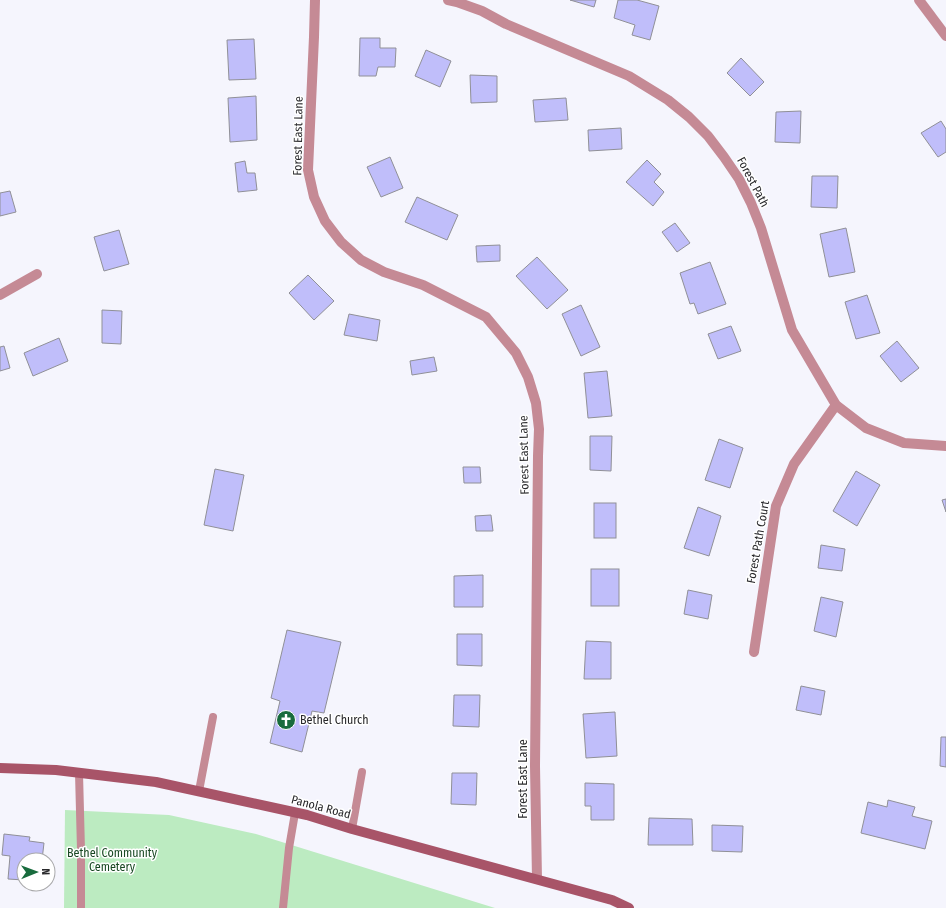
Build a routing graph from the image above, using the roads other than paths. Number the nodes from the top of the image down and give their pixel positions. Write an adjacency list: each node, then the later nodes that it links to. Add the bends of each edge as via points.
1 (314, 0): 17 (street, Forest East Lane, via 308,170 314,197 325,221 341,242 361,260 384,272 423,285 486,317 516,353 528,377 536,403 539,429 535,766)
2 (448, 0): 7 (street, Forest Path, via 482,11 506,24 629,76 668,100 708,136 739,179 751,203 792,330)
3 (918, 0): 4 (street)
4 (946, 36)
5 (37, 274): 6 (street)
6 (0, 295)
7 (836, 405): 8 (street, Forest Path, via 866,428 904,443); 9 (street, Forest Path Court, via 794,464 776,506)
8 (946, 446)
9 (754, 652)
10 (214, 717): 14 (lane)
11 (0, 768): 13 (main road, Panola Road)
12 (362, 772): 16 (lane)
13 (79, 773): 14 (main road, Panola Road, via 156,782); 18 (lane)
14 (199, 791): 15 (main road, Panola Road)
15 (295, 813): 16 (main road, Panola Road); 19 (lane)
16 (352, 829): 17 (main road, Panola Road)
17 (537, 879): 20 (main road, Panola Road, via 612,900)
18 (80, 908)
19 (284, 908)
20 (629, 908)

